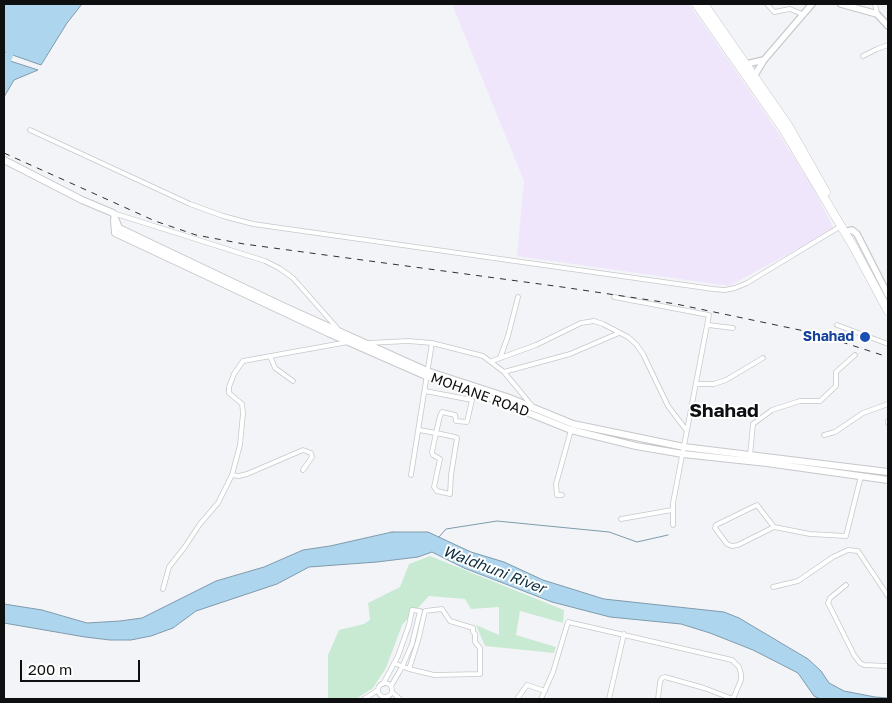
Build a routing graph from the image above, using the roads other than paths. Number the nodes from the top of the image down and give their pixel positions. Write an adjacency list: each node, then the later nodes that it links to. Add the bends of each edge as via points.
1 (696, 4): 13 (highway)
2 (704, 4): 13 (highway)
3 (767, 4): 7 (street, via 774,12 790,9)
4 (812, 4): 7 (main road)
5 (841, 4): 8 (main road)
6 (875, 4): 8 (street)
7 (802, 14): 12 (main road)
8 (877, 14): 9 (main road)
9 (888, 26)
10 (888, 45): 11 (street)
11 (863, 56)
12 (764, 60): 13 (main road); 14 (main road)
13 (742, 65): 14 (highway)
14 (752, 78): 17 (highway)
15 (30, 130): 19 (street, via 190,204 253,224 713,289 724,290 747,283)
16 (4, 160): 18 (main road)
17 (807, 165): 19 (highway); 21 (highway)
18 (113, 213): 20 (main road); 32 (street, via 248,255 279,268 293,278)
19 (840, 227): 22 (highway); 28 (main road)
20 (117, 230): 32 (main road, MOHANE ROAD); 34 (main road, MOHANE ROAD)
21 (848, 231): 22 (highway); 23 (main road, via 857,234)
22 (854, 245): 26 (highway); 27 (highway)
23 (888, 295)
24 (518, 297): 40 (street)
25 (614, 297): 29 (street, via 709,315)
26 (888, 302)
27 (888, 311)
28 (888, 318)
29 (708, 325): 31 (street); 46 (street)
30 (836, 326): 37 (street)
31 (733, 328)
32 (339, 331): 34 (main road, MOHANE ROAD)
33 (619, 333): 40 (street, via 603,324 588,321); 43 (street, via 570,354); 53 (street, via 632,341 643,354 665,401)
34 (350, 339): 36 (main road, MOHANE ROAD); 39 (street); 44 (main road, MOHANE ROAD)
35 (432, 343): 36 (street); 42 (street); 44 (street)
36 (366, 344): 44 (main road, MOHANE ROAD)
37 (888, 344)
38 (855, 355): 57 (street, via 836,372 836,386 820,401 800,401 772,410 752,424)
39 (270, 356): 45 (street, via 275,368); 60 (street, via 243,362 228,387 229,393 242,404 243,413 240,445)
40 (500, 358): 42 (street)
41 (763, 358): 46 (street, via 726,380)
42 (492, 361): 43 (street)
43 (504, 372): 50 (street)
44 (427, 373): 47 (street); 48 (main road, MOHANE ROAD)
45 (293, 381)
46 (697, 384): 53 (street)
47 (425, 390): 52 (street); 54 (street, via 472,400 467,422 456,421 455,415 442,412)
48 (502, 399): 50 (main road, MOHANE ROAD); 51 (main road, MOHANE ROAD)
49 (888, 404): 55 (street, via 863,413 835,432)
50 (533, 407): 51 (main road, MOHANE ROAD)
51 (572, 427): 56 (main road, MOHANE ROAD); 64 (street, via 556,484 557,495)
52 (419, 430): 54 (street); 61 (street)
53 (686, 431): 56 (street)
54 (436, 433): 54 (street, via 432,452 440,459 434,487 448,494 451,492 457,438)
55 (824, 435)
56 (684, 450): 57 (main road, MOHANE ROAD); 65 (street)
57 (750, 458): 59 (main road, MOHANE ROAD); 62 (main road, MOHANE ROAD)
58 (303, 470): 60 (street, via 312,458 311,453 303,450 247,474)
59 (888, 472)
60 (232, 475): 71 (street, via 218,503 168,567)
61 (411, 475)
62 (861, 476): 63 (main road, MOHANE ROAD); 68 (street, via 846,536)
63 (888, 480)
64 (562, 495)
65 (672, 510): 66 (street); 67 (street)
66 (621, 519)
67 (673, 525)
68 (774, 527): 68 (street, via 732,546 715,528 757,505)
69 (846, 585): 75 (street, via 828,603 854,654 864,665)
70 (773, 587): 72 (street, via 798,581 848,550 858,551)
71 (163, 589)
72 (888, 596)
73 (624, 634): 81 (street, via 568,622); 88 (street); 90 (street, via 732,660 741,674)
74 (394, 663): 76 (street); 76 (street, via 412,610 420,611); 78 (street)
75 (888, 666)
76 (402, 667): 77 (street); 79 (street)
77 (409, 669): 77 (street, via 425,611 442,609 450,621 473,628 475,642 480,648 480,674 434,675)
78 (383, 684): 79 (street); 80 (street)
79 (391, 686): 82 (street)
80 (378, 690): 83 (street); 84 (street)
81 (545, 691): 86 (street, via 526,685); 87 (street)
82 (392, 696): 83 (street); 85 (street)
83 (382, 698)
84 (364, 699)
85 (400, 699)
86 (517, 699)
87 (540, 699)
88 (609, 699)
89 (658, 699): 90 (street, via 660,682 665,677)
90 (733, 699)

